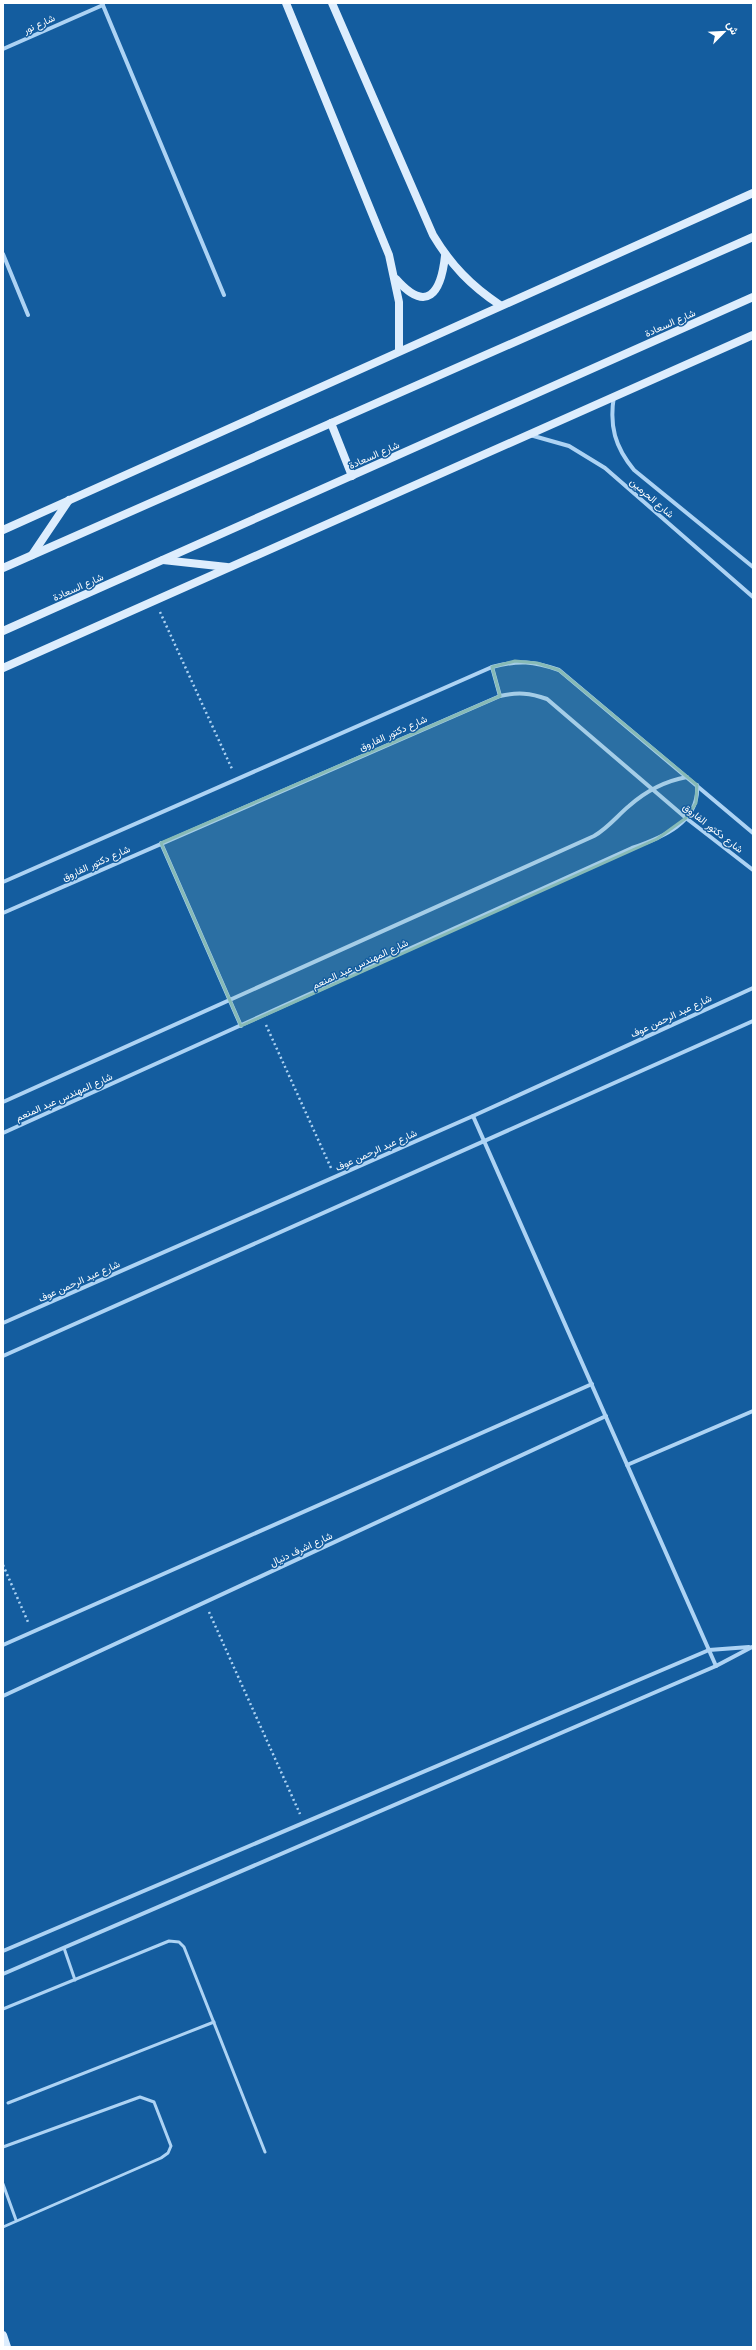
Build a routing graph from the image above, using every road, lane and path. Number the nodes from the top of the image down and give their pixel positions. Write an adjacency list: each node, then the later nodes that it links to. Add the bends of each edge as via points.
1 (286, 3): 9 (street, via 381,233)
2 (332, 3): 8 (street, via 422,213)
3 (102, 4): 4 (street, شارع نور); 10 (street)
4 (3, 49)
5 (753, 193): 12 (street)
6 (753, 237): 17 (street)
7 (3, 254): 13 (street)
8 (445, 256): 9 (street, via 443,275 439,286 431,295 418,297 408,293); 12 (street, via 470,284)
9 (395, 279): 15 (street, via 400,318)
10 (224, 295)
11 (753, 297): 19 (street, شارع السعادة)
12 (500, 305): 15 (street)
13 (28, 315)
14 (753, 336): 16 (street)
15 (399, 350): 20 (street)
16 (614, 396): 18 (street); 25 (street, شارع الحرمين, via 612,428 624,458 634,470)
17 (331, 423): 19 (street); 22 (street)
18 (528, 434): 24 (street); 27 (street, شارع الحرمين, via 568,446 605,468)
19 (352, 476): 23 (street, شارع السعادة)
20 (70, 500): 21 (street); 22 (street)
21 (3, 530)
22 (32, 556): 26 (street)
23 (162, 560): 24 (street); 29 (street, شارع السعادة)
24 (229, 567): 28 (street)
25 (753, 567)
26 (3, 568)
27 (753, 597)
28 (155, 600): 31 (street); 34 (path)
29 (3, 631)
30 (492, 667): 32 (street); 33 (street, شارع دكتور الفاروق, via 515,661 537,663 559,670); 34 (street, شارع دكتور الفاروق)
31 (3, 668)
32 (500, 696): 36 (street, شارع دكتور الفاروق, via 516,692 532,693 547,699); 39 (street, شارع دكتور الفاروق)
33 (687, 777): 35 (street, شارع دكتور الفاروق); 36 (street, شارع المهندس عبد المنعم)
34 (238, 780): 41 (street, شارع دكتور الفاروق)
35 (697, 785): 37 (street, شارع المهندس عبد المنعم, via 696,804); 38 (street, شارع دكتور الفاروق)
36 (652, 789): 37 (street, شارع دكتور الفاروق); 44 (street, شارع المهندس عبد المنعم, via 639,797 607,829 594,836)
37 (686, 818): 40 (street, شارع دكتور الفاروق); 45 (street, شارع المهندس عبد المنعم, via 657,839 632,848)
38 (753, 832)
39 (160, 843): 42 (street, شارع دكتور الفاروق); 44 (street)
40 (753, 870)
41 (3, 882)
42 (3, 913)
43 (753, 988): 49 (street, شارع عبد الرحمن عوف)
44 (230, 1000): 47 (street); 48 (street, شارع المهندس عبد المنعم)
45 (262, 1017): 47 (street, شارع المهندس عبد المنعم); 52 (path)
46 (753, 1021): 51 (street)
47 (241, 1026): 50 (street, شارع المهندس عبد المنعم)
48 (3, 1102)
49 (473, 1116): 51 (street); 52 (street, شارع عبد الرحمن عوف)
50 (3, 1133)
51 (485, 1142): 54 (street); 55 (street)
52 (335, 1177): 53 (street, شارع عبد الرحمن عوف)
53 (3, 1323)
54 (3, 1356)
55 (592, 1384): 57 (street); 61 (street)
56 (753, 1411): 58 (street)
57 (606, 1416): 58 (street); 60 (street, شارع اشرف دنيال)
58 (627, 1465): 64 (street)
59 (3, 1565): 61 (path)
60 (205, 1602): 66 (street, شارع اشرف دنيال); 67 (path)
61 (32, 1632): 62 (street)
62 (3, 1645)
63 (752, 1647): 64 (street); 65 (street)
64 (709, 1650): 65 (street); 67 (street)
65 (716, 1666): 68 (street)
66 (3, 1696)
67 (304, 1822): 69 (street)
68 (64, 1948): 70 (street); 71 (lane)
69 (3, 1951)
70 (3, 1974)
71 (75, 1980): 72 (lane); 73 (lane, via 169,1941 179,1942 184,1947)
72 (3, 2009)
73 (214, 2022): 74 (lane); 76 (lane)
74 (8, 2103)
75 (3, 2146): 78 (lane, via 140,2096 154,2102 171,2146 168,2153 161,2158)
76 (265, 2152)
77 (3, 2184): 78 (lane)
78 (16, 2220): 79 (lane)
79 (3, 2227)
80 (3, 2335): 81 (street)
81 (7, 2347)

